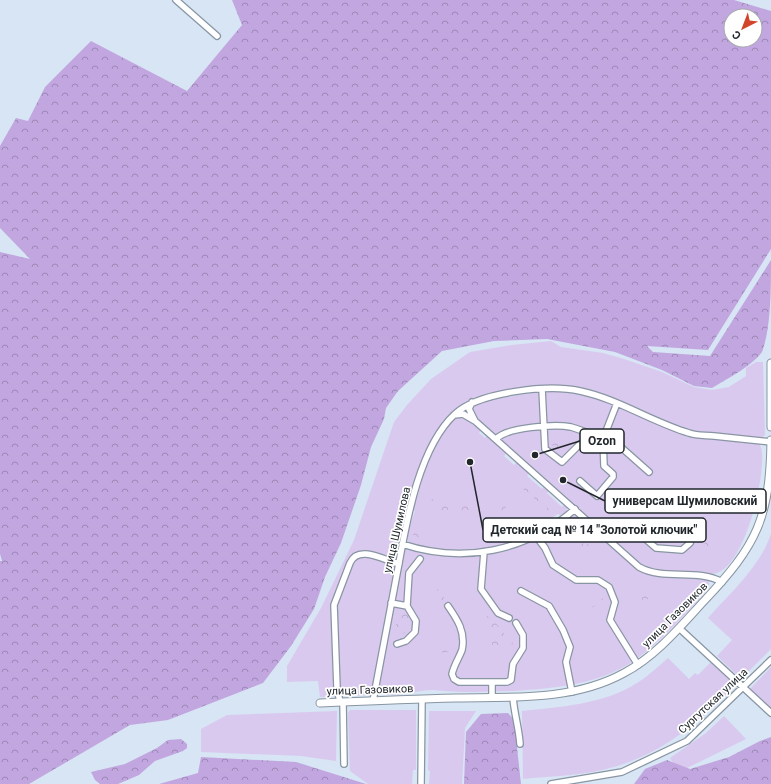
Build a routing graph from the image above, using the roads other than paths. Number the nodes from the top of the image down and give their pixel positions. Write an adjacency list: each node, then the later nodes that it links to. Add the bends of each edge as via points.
1 (176, 0): 2 (street)
2 (217, 36)
3 (771, 363): 5 (street)
4 (542, 389): 6 (street, улица Шумилова, via 505,393); 7 (street, улица Шумилова, via 579,390); 14 (street)
5 (771, 399): 13 (street)
6 (472, 402): 8 (street, улица Шумилова); 9 (street, via 469,406)
7 (617, 403): 15 (street); 17 (street, улица Шумилова, via 690,434)
8 (462, 408): 9 (street); 10 (street); 11 (street, улица Шумилова)
9 (470, 411): 12 (street)
10 (465, 416): 11 (street, via 458,414); 12 (street)
11 (452, 417): 25 (street, улица Шумилова, via 438,435 424,465 406,522)
12 (475, 421): 16 (street)
13 (771, 426)
14 (543, 427): 15 (street, via 570,427); 16 (street, via 506,432); 18 (street, via 545,449 560,462)
15 (604, 436): 19 (street); 20 (street, via 604,466 612,472 613,477 597,496)
16 (496, 439): 21 (street)
17 (771, 441): 29 (street, улица Газовиков, via 770,481 762,518 747,550)
18 (580, 444)
19 (649, 472)
20 (580, 481)
21 (575, 509): 22 (street); 23 (street)
22 (536, 536): 26 (street, via 512,546); 39 (street, via 553,565 576,580 598,580 609,587 615,602 610,620)
23 (612, 543): 24 (street, via 628,524 656,548 682,550); 29 (street, via 644,570 711,576)
24 (690, 543)
25 (402, 544): 26 (street, via 442,553); 28 (street, улица Шумилова)
26 (484, 552): 34 (street, via 482,589 498,614)
27 (420, 559): 32 (street, via 409,573)
28 (399, 564): 31 (street, улица Шумилова); 47 (street, via 368,554 359,553 352,558 334,605 337,688)
29 (722, 582): 36 (street, улица Газовиков)
30 (521, 591): 42 (street, via 550,606 564,630 570,647 566,662)
31 (391, 603): 32 (street); 46 (street, улица Шумилова)
32 (407, 606): 37 (street, via 416,622 415,632 406,641)
33 (448, 606): 40 (street, via 463,634 462,650 452,672 453,678 461,683)
34 (509, 618)
35 (516, 623): 40 (street, via 524,635 523,648 513,664 512,679 509,682)
36 (679, 628): 39 (street, улица Газовиков, via 658,650); 41 (street)
37 (397, 644)
38 (771, 660): 41 (street, Сургутская улица)
39 (638, 665): 42 (street, улица Газовиков, via 611,680)
40 (492, 682): 43 (street)
41 (744, 687): 49 (street); 53 (street, Сургутская улица, via 687,741 676,747 622,772)
42 (572, 692): 44 (street, улица Газовиков)
43 (492, 697): 44 (street, улица Газовиков); 45 (street, улица Газовиков)
44 (513, 697): 50 (street)
45 (422, 699): 46 (street, улица Газовиков); 52 (street, улица Газовиков)
46 (373, 701): 47 (street, улица Газовиков)
47 (342, 702): 48 (street, улица Газовиков); 51 (street)
48 (320, 703)
49 (771, 713)
50 (520, 744)
51 (344, 764)
52 (421, 784)
53 (551, 784)

